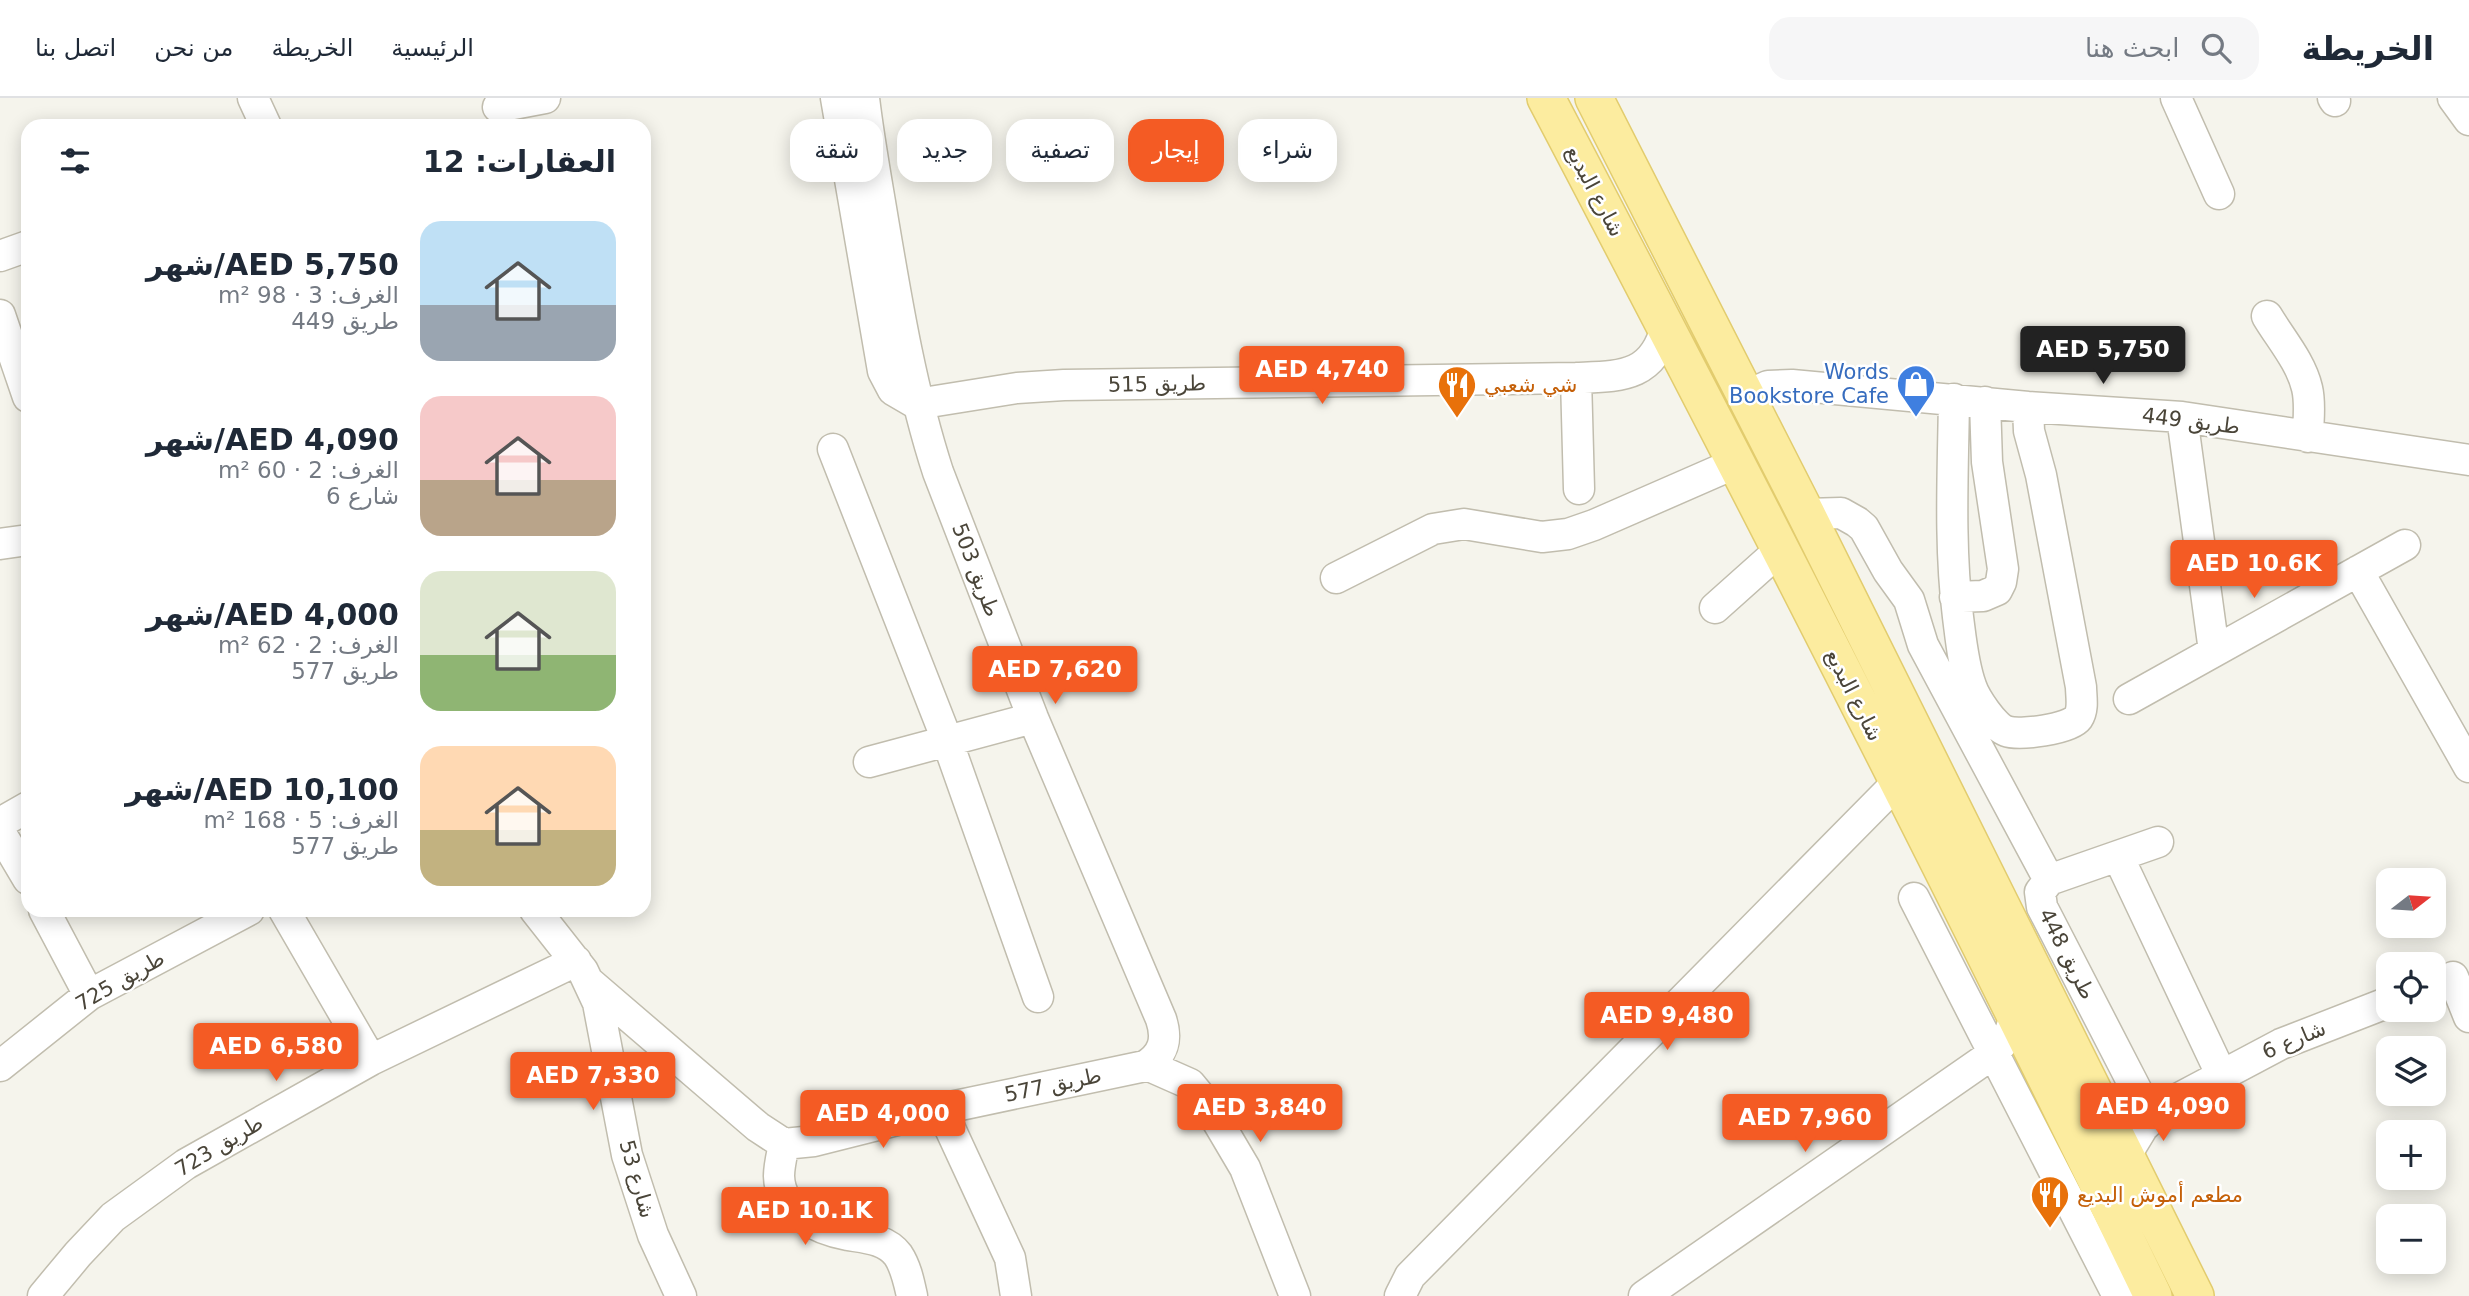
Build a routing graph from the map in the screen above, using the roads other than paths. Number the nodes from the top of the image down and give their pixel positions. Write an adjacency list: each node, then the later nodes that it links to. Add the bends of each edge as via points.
1 (253, 98): 10 (street)
2 (545, 98): 9 (street)
3 (836, 98): 23 (street, via 883,371 893,390)
4 (864, 98): 23 (street, طريق 503)
5 (1546, 98): 17 (main road, شارع البديع)
6 (1594, 98): 20 (main road, شارع البديع)
7 (2176, 98): 12 (street)
8 (2453, 98): 11 (street)
9 (499, 110)
10 (263, 119)
11 (2469, 120)
12 (2219, 194)
13 (21, 248): 14 (street)
14 (0, 256)
15 (0, 315): 18 (street)
16 (2267, 316): 26 (street, via 2299,369 2295,399)
17 (1666, 327): 19 (street, طريق 515, via 1658,350 1633,372); 29 (main road, شارع البديع)
18 (21, 376)
19 (1576, 378): 23 (street, طريق 515, via 1064,385); 30 (street)
20 (1746, 396): 21 (street, طريق 449, via 1768,386 1792,385); 31 (main road, شارع البديع)
21 (1954, 399): 22 (street, طريق 449); 38 (street)
22 (1985, 402): 24 (street, طريق 449); 38 (street, via 2001,582 1997,590 1983,596)
23 (917, 404): 42 (street, طريق 503, via 938,472)
24 (2028, 407): 25 (street, طريق 449); 38 (street, via 2081,687 2077,719 2068,726 2024,733 2006,731 1987,713 1972,687)
25 (2182, 417): 26 (street, طريق 449); 40 (street)
26 (2308, 437): 28 (street, طريق 449)
27 (833, 449): 43 (street)
28 (2469, 460)
29 (1736, 463): 35 (main road, شارع البديع); 37 (street, via 1568,534 1542,537 1481,525 1448,525)
30 (1579, 489)
31 (1806, 514): 53 (street, via 1841,513 1864,528 1909,600 1923,645); 74 (main road, شارع البديع)
32 (21, 541): 33 (street)
33 (0, 544)
34 (2405, 545): 36 (street)
35 (1780, 550): 39 (street); 46 (main road, شارع البديع)
36 (2358, 571): 40 (street); 45 (street)
37 (1336, 578)
38 (1955, 597)
39 (1715, 608)
40 (2214, 651): 41 (street)
41 (2129, 699)
42 (1033, 718): 43 (street); 69 (street, طريق 503, via 1161,1020 1161,1052)
43 (947, 740): 44 (street); 62 (street)
44 (869, 762)
45 (2469, 766)
46 (1898, 782): 64 (main road, شارع البديع); 82 (street, via 1410,1276)
47 (21, 811): 48 (street)
48 (0, 823)
49 (0, 832): 52 (street)
50 (2158, 842): 51 (street, طريق 448)
51 (2118, 856): 53 (street, طريق 448); 71 (street)
52 (21, 867)
53 (2049, 880): 72 (street, طريق 448, via 2040,892 2042,907)
54 (1914, 898): 67 (street)
55 (48, 917): 61 (street)
56 (235, 917): 61 (street, طريق 725)
57 (288, 917): 68 (street)
58 (541, 917): 59 (street, شارع 53)
59 (583, 972): 68 (street, طريق 723); 75 (street, via 758,1126); 78 (street, شارع 53, via 598,1003 627,1155 653,1235)
60 (2452, 977): 65 (street)
61 (89, 995): 70 (street, طريق 725)
62 (1038, 997)
63 (2376, 1007): 71 (street, شارع 6, via 2281,1044)
64 (2015, 1013): 66 (main road, شارع البديع); 67 (street, via 2010,1035)
65 (2469, 1017)
66 (2034, 1051): 67 (street, via 2014,1048); 85 (main road, شارع البديع)
67 (1994, 1053): 83 (street); 84 (street)
68 (371, 1060): 77 (street, طريق 723, via 196,1158 143,1195 113,1217)
69 (1147, 1065): 73 (street, طريق 577); 81 (street, via 1189,1084 1209,1107 1245,1168)
70 (0, 1066)
71 (2221, 1074): 72 (street, شارع 6)
72 (2152, 1100): 74 (street, شارع 6, via 2135,1109); 76 (street, شارع 6, via 2143,1128)
73 (941, 1108): 75 (street, طريق 577, via 814,1141); 80 (street, via 1010,1258)
74 (2104, 1110): 76 (main road, شارع البديع)
75 (784, 1143): 79 (street, via 779,1175 794,1213 821,1226 887,1245 902,1263)
76 (2126, 1155): 86 (main road, شارع البديع)
77 (43, 1296)
78 (681, 1296)
79 (912, 1296)
80 (1016, 1296)
81 (1295, 1296)
82 (1400, 1296)
83 (1644, 1296)
84 (2118, 1296)
85 (2153, 1296)
86 (2195, 1296)

